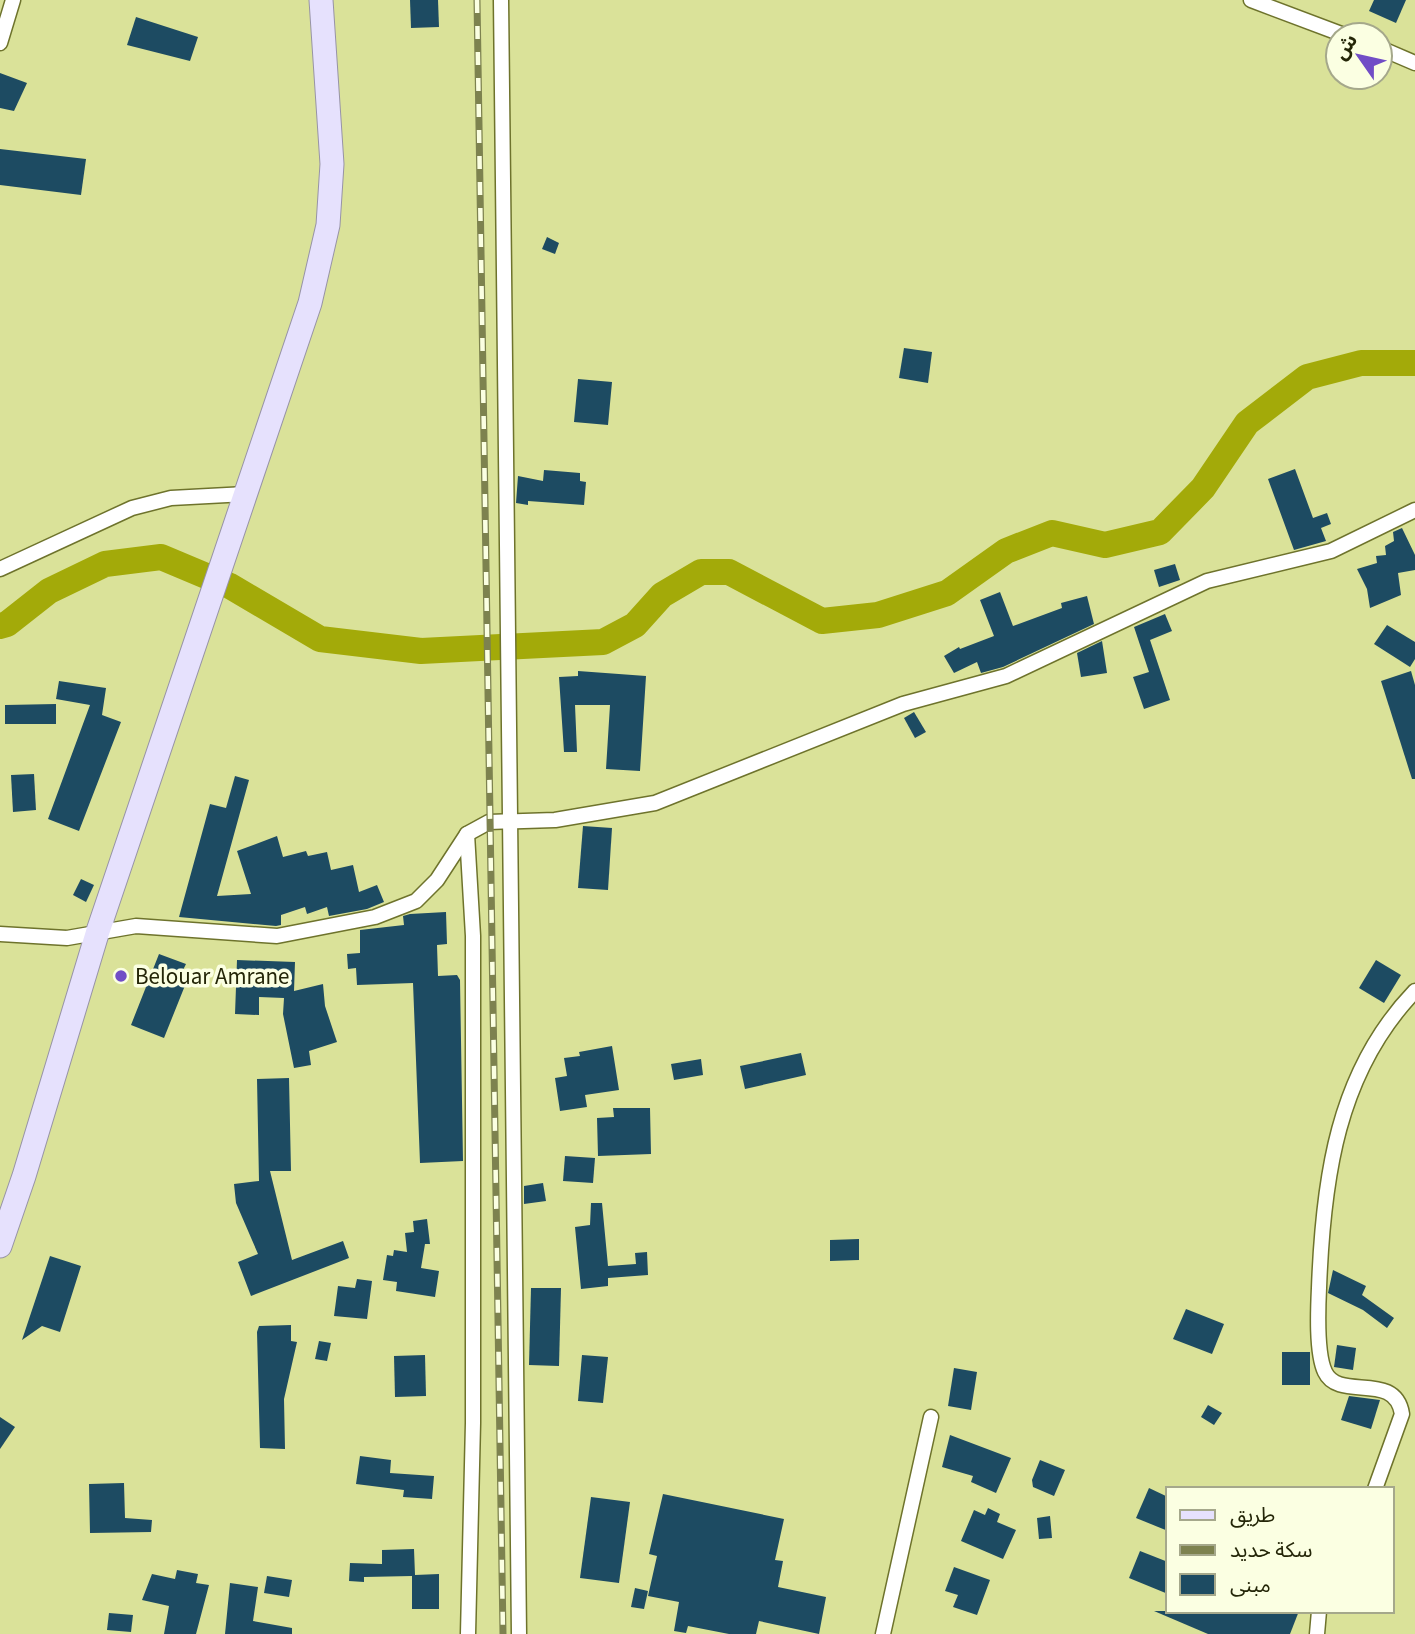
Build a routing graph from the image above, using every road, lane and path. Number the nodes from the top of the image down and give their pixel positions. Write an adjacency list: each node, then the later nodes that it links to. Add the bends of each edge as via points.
1 (13, 0): 6 (street)
2 (321, 0): 9 (main road, via 332,164 328,225 310,303)
3 (501, 0): 12 (street)
4 (1251, 0): 5 (street)
5 (1324, 27)
6 (0, 43)
7 (1394, 54): 8 (street)
8 (1415, 63)
9 (246, 494): 11 (street, via 170,498 132,508); 15 (main road)
10 (1415, 510): 12 (street, via 1331,551 1207,581 1006,676 903,704 655,803 555,820)
11 (0, 569)
12 (508, 822): 13 (street, via 489,822); 22 (street)
13 (467, 834): 15 (street, via 437,880 416,901 375,917 277,936 136,926); 21 (street, via 473,936)
14 (0, 934): 15 (street, via 67,938)
15 (97, 934): 17 (main road)
16 (1415, 990): 19 (street, via 1372,1042 1345,1104 1322,1213 1318,1311 1324,1371 1336,1384 1380,1389 1401,1404 1402,1413)
17 (0, 1246)
18 (931, 1417): 23 (street)
19 (1376, 1487)
20 (1319, 1613): 24 (street)
21 (468, 1634)
22 (519, 1634)
23 (883, 1634)
24 (1317, 1634)

